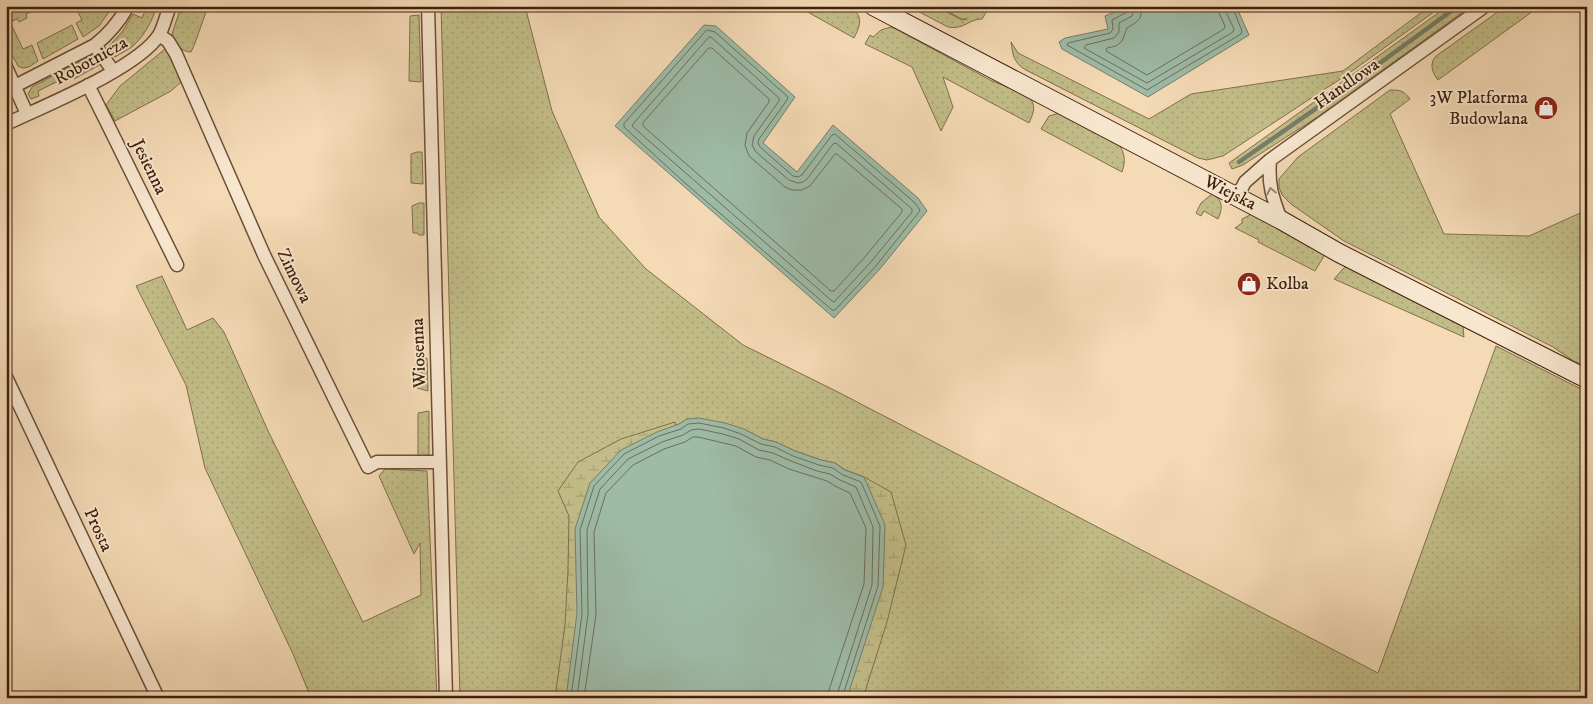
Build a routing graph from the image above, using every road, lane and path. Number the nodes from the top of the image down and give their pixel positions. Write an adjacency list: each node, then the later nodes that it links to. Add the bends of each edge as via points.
1 (128, 6): 7 (street, via 109,34)
2 (170, 6): 6 (street, Robotnicza)
3 (428, 6): 20 (street, Wiosenna)
4 (873, 6): 15 (street, Wiejska)
5 (1485, 6): 14 (street, Handlowa)
6 (159, 35): 9 (street, Robotnicza, via 144,53); 20 (street, Zimowa, via 168,41 176,54 264,255 368,467 376,462)
7 (95, 45): 9 (street); 11 (street)
8 (6, 67): 11 (street)
9 (113, 71): 10 (street, Robotnicza)
10 (88, 85): 12 (street, Robotnicza); 17 (street, Jesienna)
11 (15, 86): 12 (street)
12 (27, 114): 13 (street, Robotnicza)
13 (6, 124)
14 (1270, 160): 15 (street, Handlowa, via 1245,182); 16 (street, one-way to 14, via 1268,178)
15 (1237, 197): 16 (street, Wiejska)
16 (1281, 220): 19 (street, Wiejska)
17 (177, 265)
18 (6, 377): 21 (street, Prosta)
19 (1587, 379)
20 (440, 462): 22 (street, Wiosenna)
21 (158, 698)
22 (446, 698)

